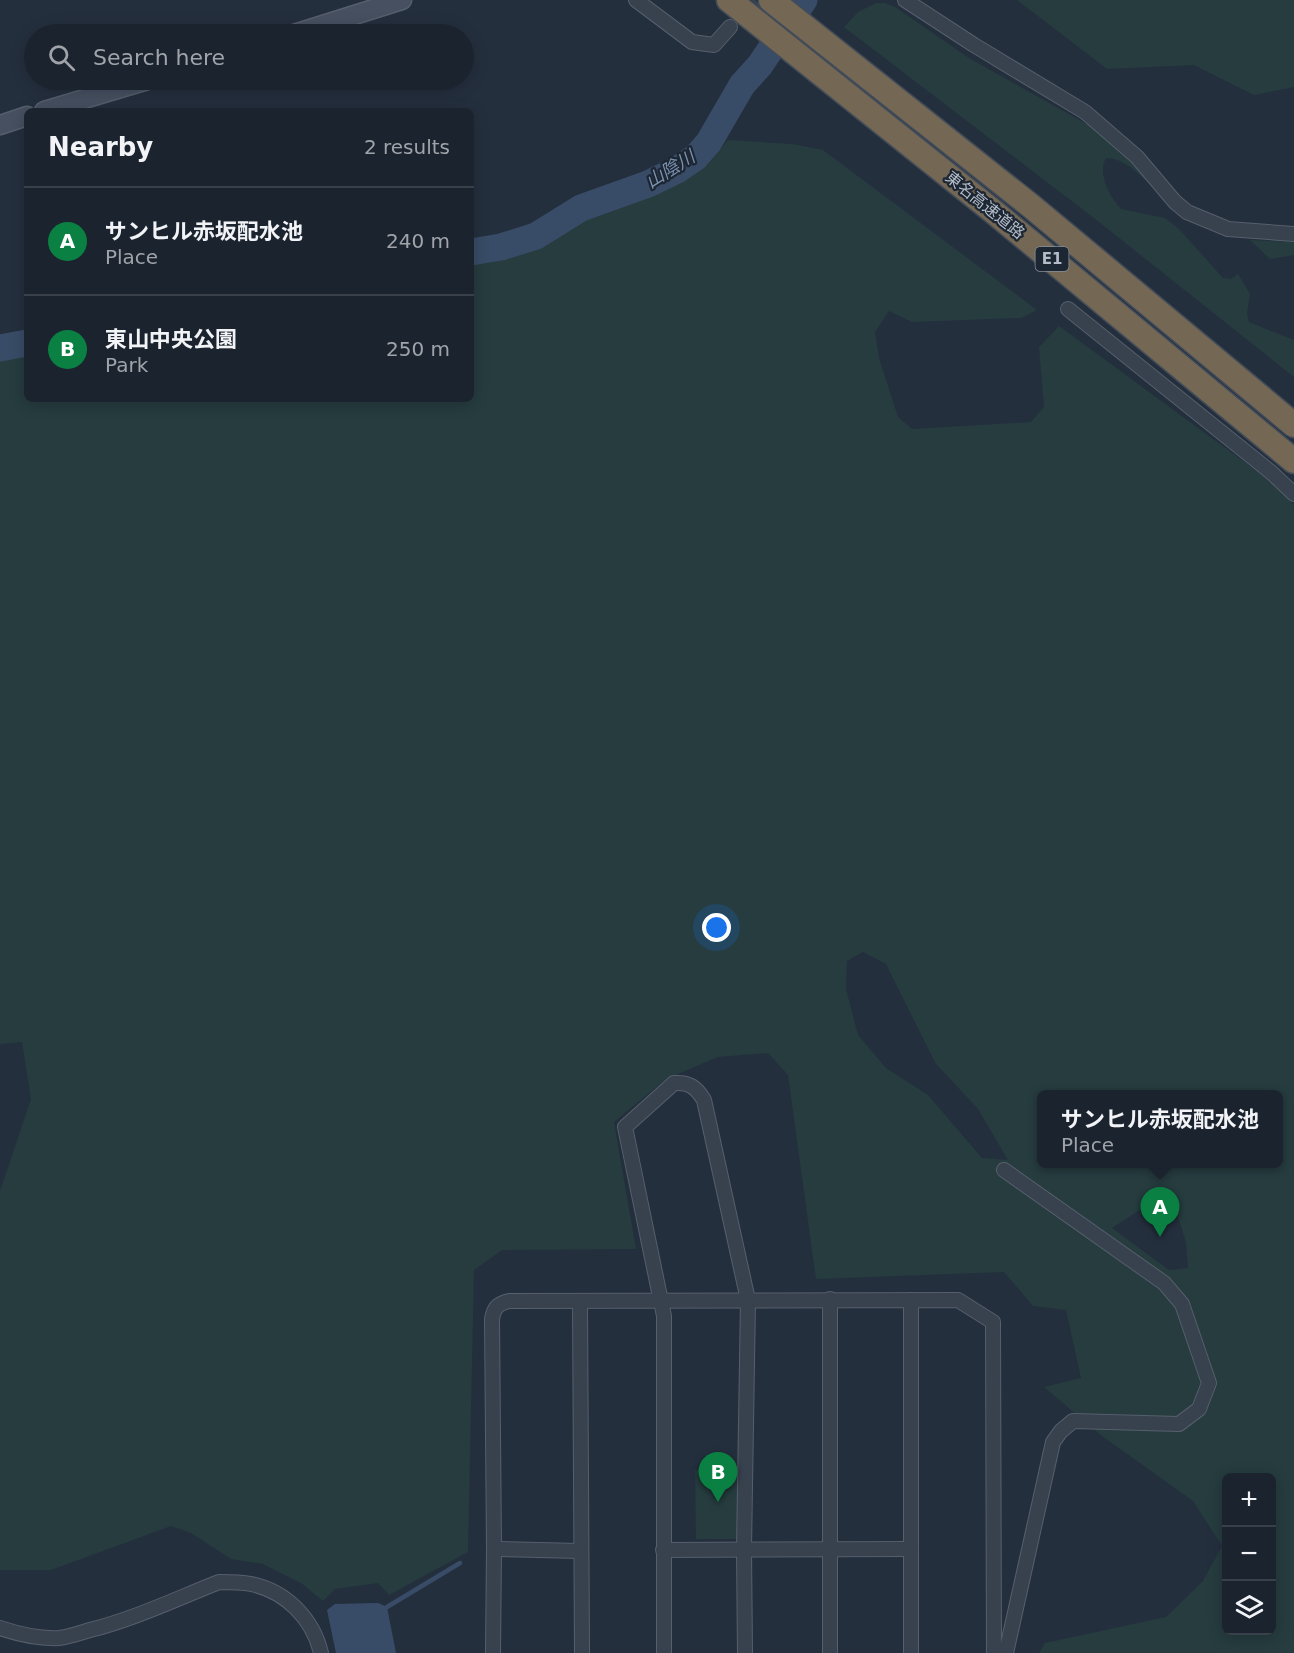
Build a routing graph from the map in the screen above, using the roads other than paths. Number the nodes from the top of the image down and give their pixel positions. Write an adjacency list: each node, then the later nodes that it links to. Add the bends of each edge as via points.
1 (402, 0): 7 (main road)
2 (636, 0): 6 (street, via 692,42 714,45)
3 (729, 0): 6 (highway, 東名高速道路 / E1)
4 (771, 0): 14 (highway, 東名高速道路 / E1, via 1031,206)
5 (905, 0): 12 (street, via 1085,112 1137,157 1186,212 1228,230)
6 (739, 22): 15 (highway, 東名高速道路 / E1, via 806,62)
7 (326, 24)
8 (115, 90): 9 (main road)
9 (55, 108)
10 (24, 117): 11 (main road)
11 (0, 124)
12 (1294, 234)
13 (1068, 309): 16 (street)
14 (1294, 425)
15 (1294, 461)
16 (1294, 494)
17 (1004, 1170): 38 (street, via 1164,1283 1182,1304 1209,1383 1199,1409 1179,1424 1073,1421 1061,1431 1053,1442)
18 (830, 1299): 19 (street); 20 (street); 23 (street)
19 (748, 1300): 22 (street); 22 (street, via 704,1100 692,1085 674,1083 625,1127); 25 (street)
20 (911, 1300): 26 (street); 37 (street, via 958,1300 993,1322)
21 (580, 1302): 22 (street); 24 (street, via 508,1301 494,1310); 28 (street)
22 (660, 1302): 27 (street, via 664,1316)
23 (830, 1548): 25 (street); 26 (street); 35 (street)
24 (494, 1549): 28 (street); 31 (street)
25 (744, 1549): 27 (street); 34 (street)
26 (911, 1549): 36 (street)
27 (663, 1550): 33 (street)
28 (580, 1551): 32 (street)
29 (0, 1628): 30 (street, via 58,1638 119,1623 219,1582 234,1582 252,1584 285,1598 304,1616)
30 (321, 1653)
31 (493, 1653)
32 (582, 1653)
33 (664, 1653)
34 (745, 1653)
35 (830, 1653)
36 (911, 1653)
37 (994, 1653)
38 (1006, 1653)

